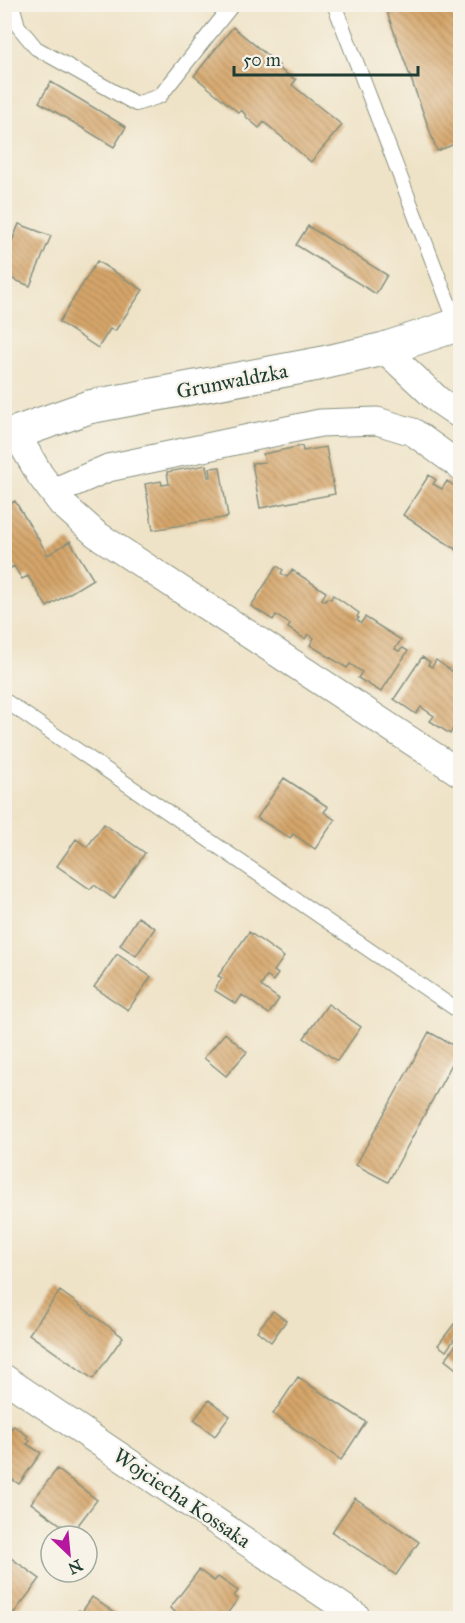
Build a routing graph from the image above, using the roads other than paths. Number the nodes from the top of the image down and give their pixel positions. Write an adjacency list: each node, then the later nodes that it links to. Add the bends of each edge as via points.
1 (12, 4): 2 (lane, via 18,26 36,48 136,104 160,96)
2 (233, 4)
3 (334, 4): 4 (lane)
4 (459, 324): 5 (street, Grunwaldzka)
5 (384, 350): 6 (street); 7 (street, Grunwaldzka, via 89,407)
6 (460, 415)
7 (10, 434): 9 (street)
8 (460, 466): 9 (street, via 413,432 377,421 320,423 108,468)
9 (53, 492): 11 (street, via 96,534)
10 (4, 700): 12 (lane)
11 (460, 773)
12 (460, 1012)
13 (4, 1378): 14 (street, Wojciecha Kossaka)
14 (355, 1618)

